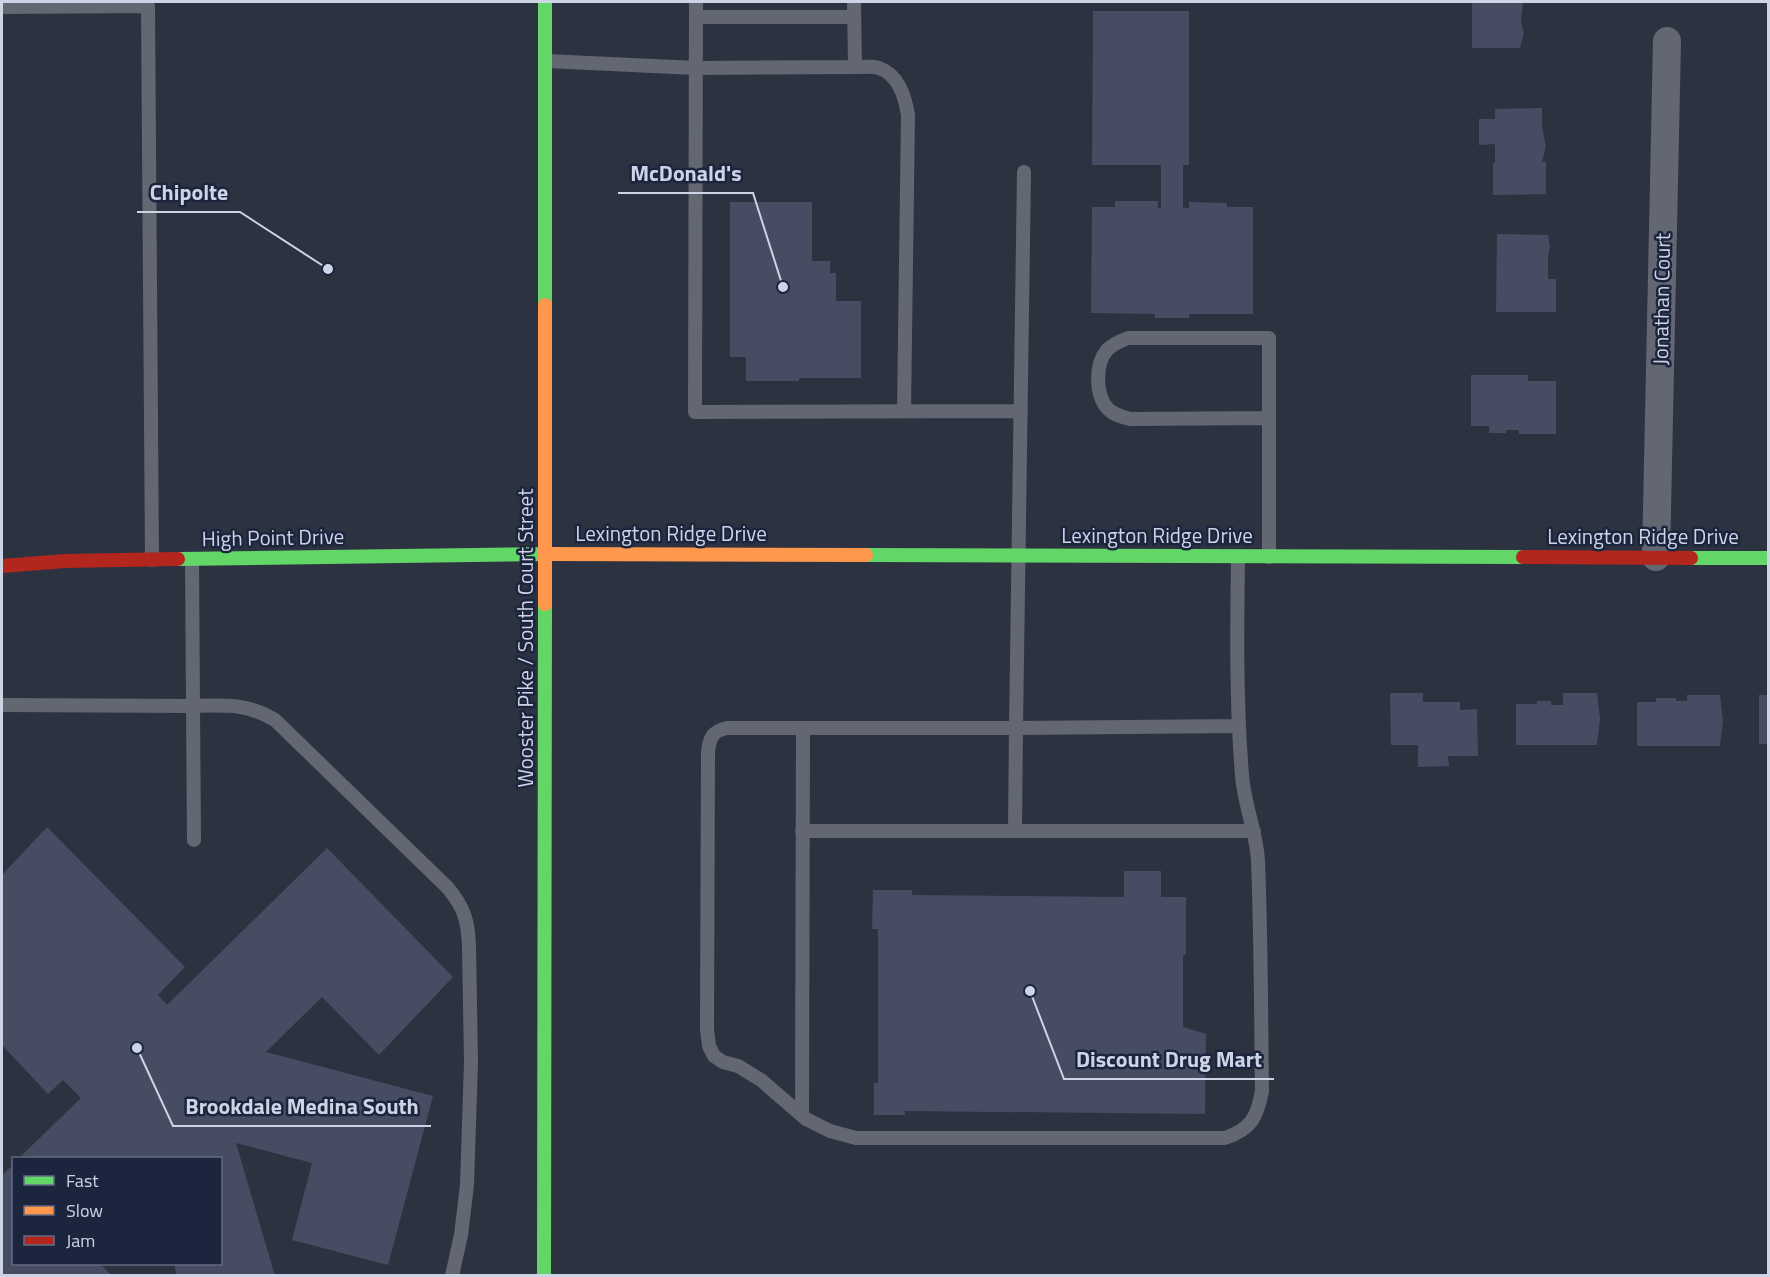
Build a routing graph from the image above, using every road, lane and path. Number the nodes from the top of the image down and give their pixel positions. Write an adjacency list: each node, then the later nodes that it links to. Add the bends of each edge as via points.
1 (546, 2): 8 (street, Wooster Pike / South Court Street)
2 (696, 2): 6 (lane)
3 (854, 2): 5 (lane)
4 (2, 7): 22 (lane, via 148,6)
5 (854, 16): 6 (lane); 9 (lane)
6 (696, 17): 10 (lane)
7 (1667, 40): 19 (street, Jonathan Court)
8 (546, 61): 10 (lane); 15 (street, Wooster Pike / South Court Street)
9 (855, 67): 10 (lane); 12 (lane, via 878,68 889,75 902,92 908,115)
10 (696, 68): 12 (lane, via 695,412)
11 (1024, 172): 13 (lane)
12 (904, 411): 13 (lane)
13 (1021, 411): 16 (lane)
14 (1269, 418): 14 (lane, via 1269,338 1128,338 1116,342 1102,358 1100,392 1107,409 1115,415 1130,419); 18 (lane)
15 (546, 554): 16 (street, Lexington Ridge Drive); 21 (street, High Point Drive); 35 (street, Wooster Pike / South Court Street)
16 (1018, 556): 17 (street, Lexington Ridge Drive); 28 (lane)
17 (1238, 557): 18 (street, Lexington Ridge Drive); 26 (lane)
18 (1269, 557): 19 (street, Lexington Ridge Drive)
19 (1656, 557): 20 (street, Lexington Ridge Drive)
20 (1768, 558)
21 (192, 559): 22 (street, High Point Drive); 25 (lane)
22 (152, 560): 23 (street, High Point Drive)
23 (2, 566)
24 (2, 705): 25 (lane)
25 (193, 706): 32 (lane); 34 (lane, via 255,709 275,720 447,887 465,912 471,1062 467,1185)
26 (1238, 726): 28 (lane); 31 (lane, via 1242,778)
27 (803, 728): 28 (lane); 30 (lane); 33 (lane, via 727,728 718,730 708,742 707,1029 714,1056 761,1080)
28 (1016, 728): 29 (lane)
29 (1016, 830): 30 (lane); 31 (lane)
30 (802, 831): 33 (lane)
31 (1254, 831): 33 (lane, via 1258,857 1262,1091 1256,1115 1240,1132 1225,1137 856,1137 830,1131)
32 (194, 840)
33 (802, 1115)
34 (452, 1275)
35 (544, 1275)

